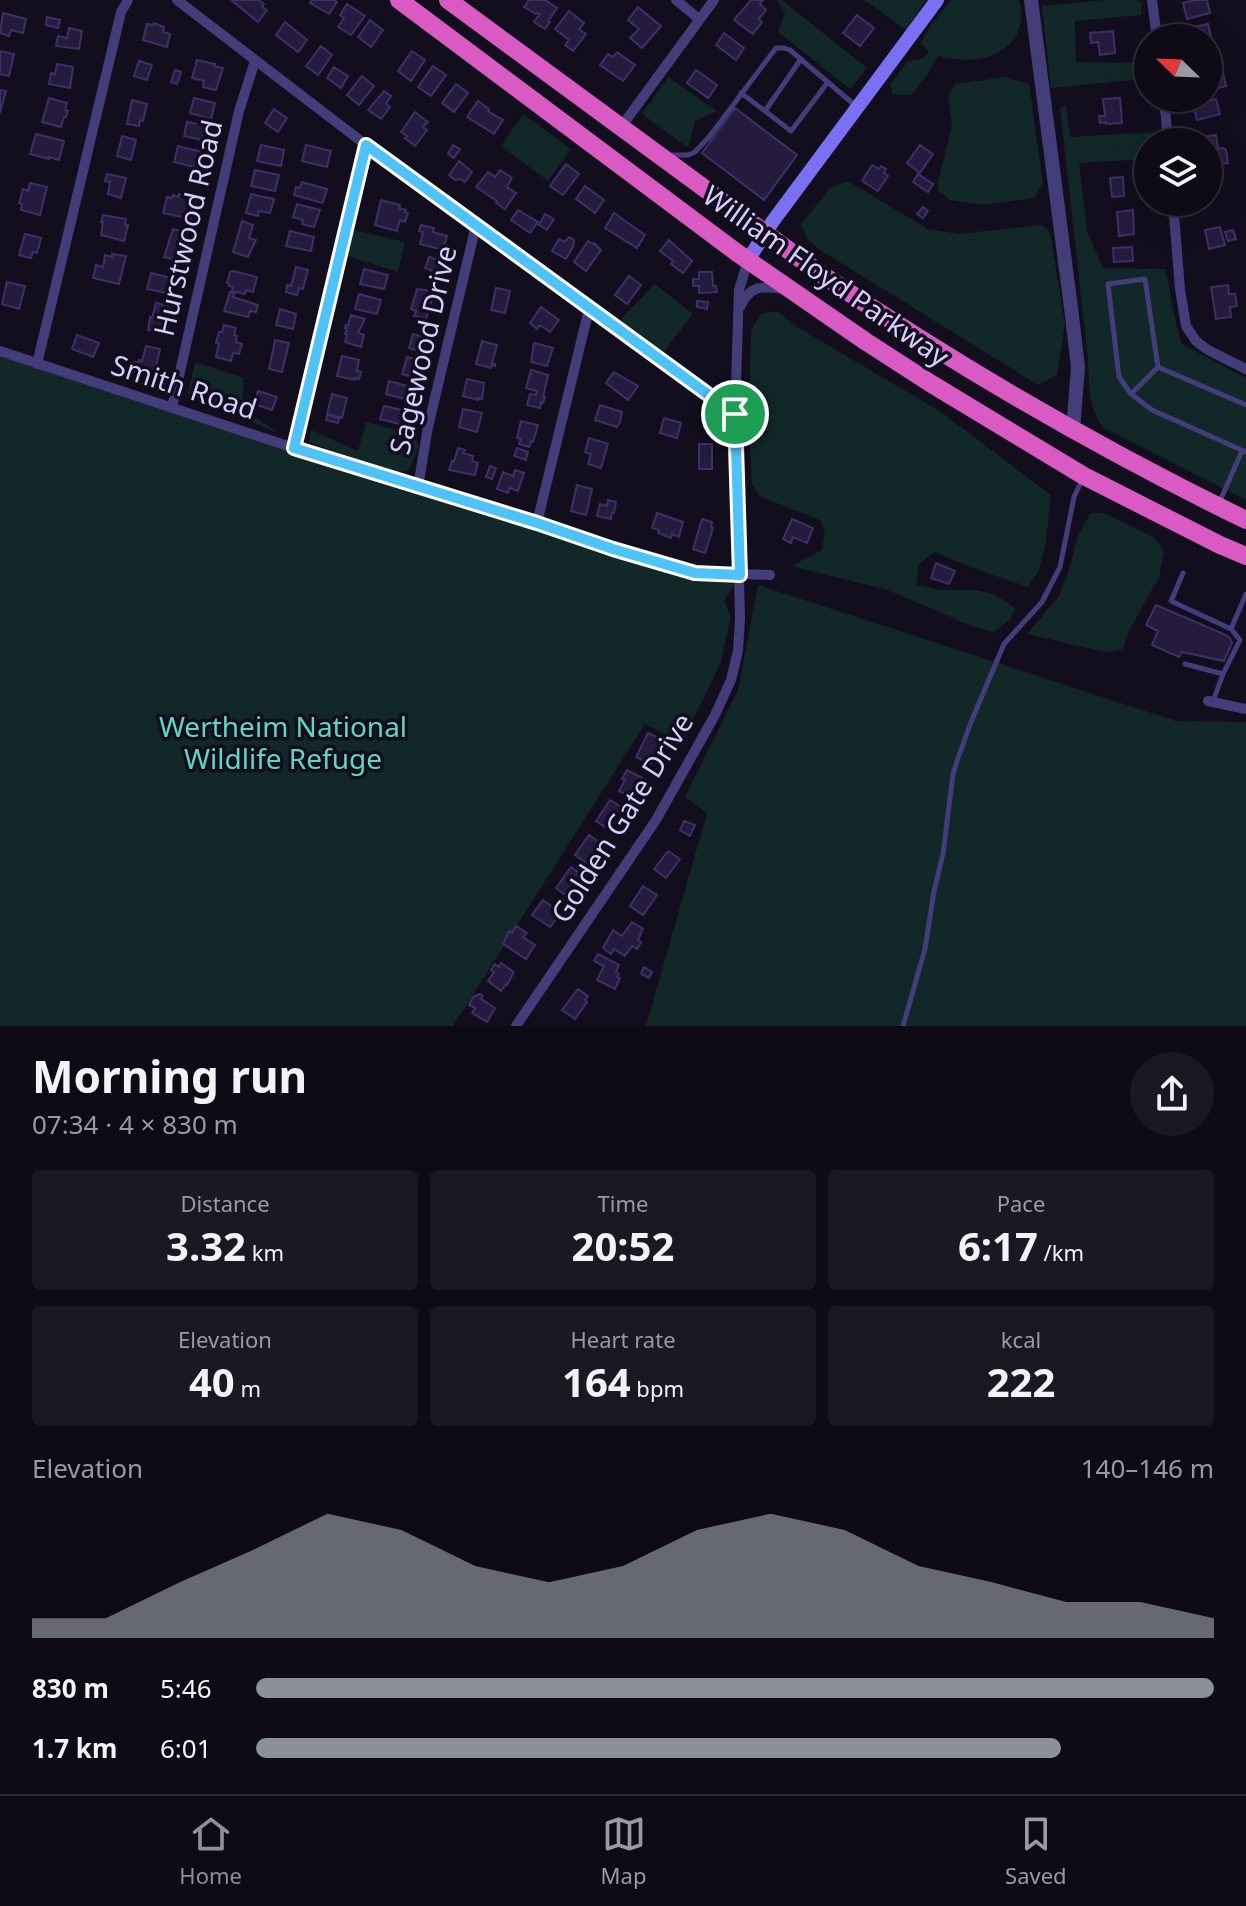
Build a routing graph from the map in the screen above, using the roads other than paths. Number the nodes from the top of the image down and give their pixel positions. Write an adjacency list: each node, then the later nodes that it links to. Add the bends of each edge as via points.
1 (128, 0): 29 (street)
2 (177, 0): 13 (street)
3 (399, 0): 24 (highway, William Floyd Parkway)
4 (448, 0): 18 (highway, William Floyd Parkway)
5 (676, 0): 10 (street)
6 (714, 0): 10 (street)
7 (937, 0): 16 (main road)
8 (1031, 0): 36 (street, via 1078,367)
9 (1152, 0): 11 (street)
10 (699, 19): 18 (street)
11 (1155, 24)
12 (801, 59): 14 (lane); 15 (lane, via 776,48); 17 (lane)
13 (255, 61): 19 (street); 34 (street, Hurstwood Road)
14 (828, 82): 16 (lane); 17 (lane, via 791,131)
15 (741, 93): 17 (lane); 20 (lane, via 695,152)
16 (857, 108): 23 (main road)
17 (765, 111)
18 (621, 127): 20 (highway, William Floyd Parkway)
19 (366, 145): 22 (street); 37 (street)
20 (659, 155): 23 (highway, William Floyd Parkway)
21 (1174, 216): 31 (street, via 1186,326 1208,350)
22 (476, 225): 26 (street); 40 (street, Sagewood Drive)
23 (765, 233): 24 (main road); 36 (highway, William Floyd Parkway, via 944,356)
24 (748, 260): 25 (highway, William Floyd Parkway); 27 (street, Golden Gate Drive)
25 (794, 292): 27 (street, via 760,287 748,294); 39 (highway, William Floyd Parkway)
26 (589, 309): 35 (street); 43 (street)
27 (738, 313): 35 (street, Golden Gate Drive)
28 (0, 351): 29 (street, Smith Road)
29 (37, 364): 34 (street, Smith Road)
30 (1158, 367): 32 (lane); 32 (lane, via 1145,279 1108,284 1119,377); 33 (lane)
31 (1246, 369)
32 (1131, 394): 38 (lane, via 1152,410)
33 (1246, 405)
34 (172, 407): 37 (street, Smith Road)
35 (735, 414): 46 (street, Golden Gate Drive)
36 (1073, 430): 41 (highway, William Floyd Parkway)
37 (294, 448): 40 (street, Smith Road)
38 (1244, 451): 41 (lane)
39 (1084, 476): 44 (highway, William Floyd Parkway); 55 (lane, via 1074,497 1060,567 1042,602 1004,644 958,758 925,949)
40 (418, 487): 43 (street, Smith Road)
41 (1217, 506): 42 (highway, William Floyd Parkway)
42 (1246, 520)
43 (537, 523): 46 (street, Smith Road, via 695,573)
44 (1246, 556)
45 (1183, 573): 49 (lane, via 1171,601)
46 (740, 575): 47 (street, Smith Road); 54 (street, Golden Gate Drive, via 738,651 715,715 656,820)
47 (770, 575)
48 (1246, 594): 49 (lane)
49 (1231, 629): 51 (lane, via 1240,640)
50 (1185, 664): 51 (lane)
51 (1223, 674): 52 (lane)
52 (1210, 702): 53 (street)
53 (1246, 709)
54 (516, 1026)
55 (903, 1026)

